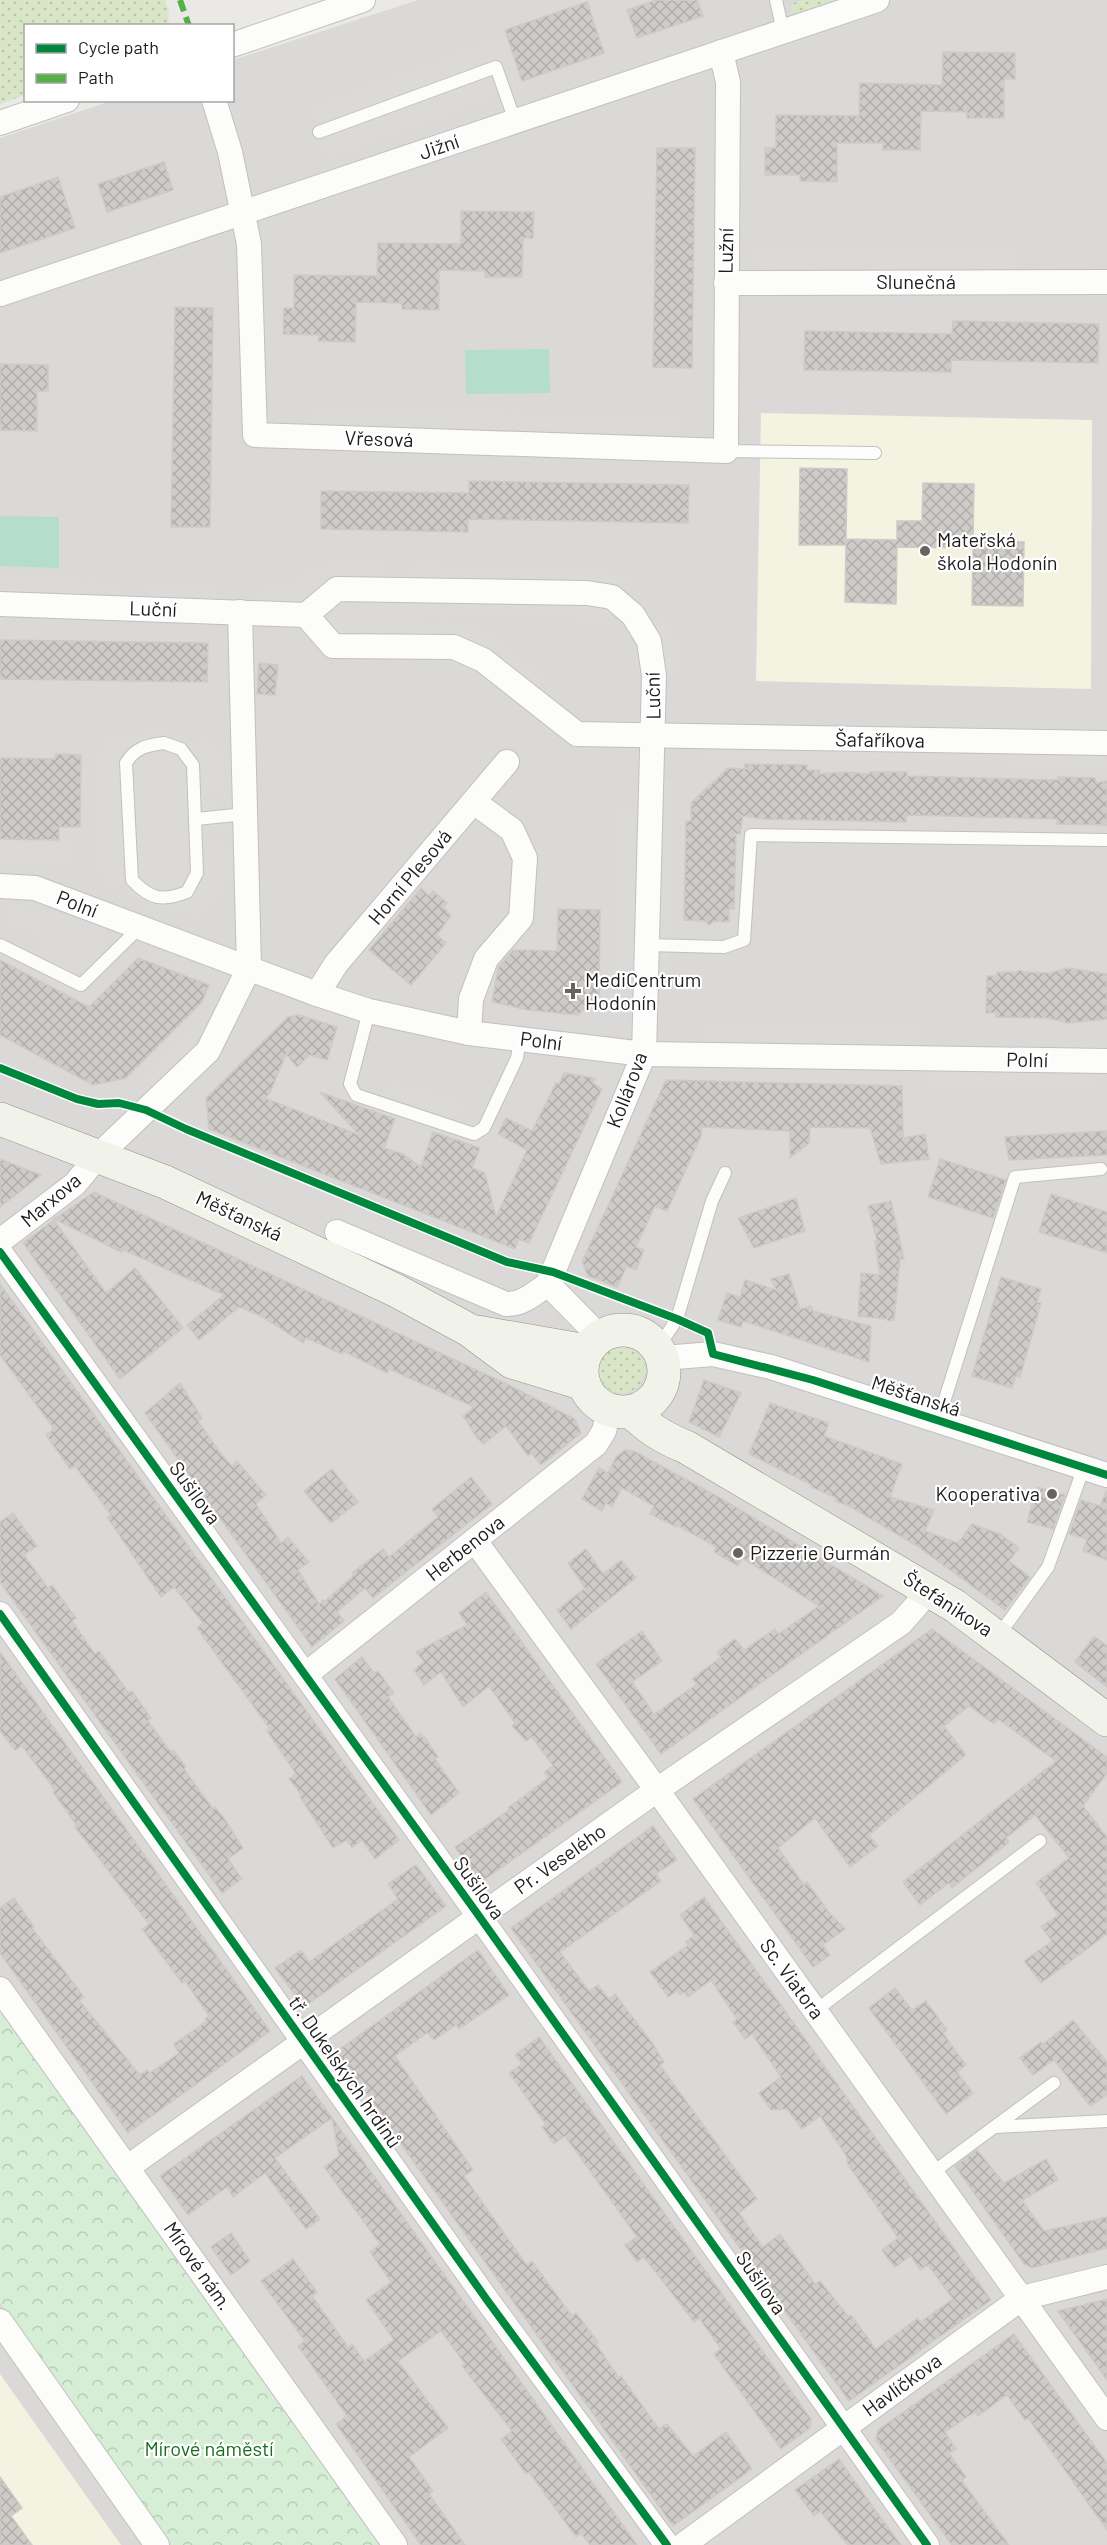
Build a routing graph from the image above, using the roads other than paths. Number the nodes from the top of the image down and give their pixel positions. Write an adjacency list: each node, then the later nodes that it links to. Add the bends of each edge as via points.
1 (363, 0): 5 (street)
2 (776, 0): 4 (lane)
3 (877, 0): 4 (street, Jižní)
4 (783, 32): 6 (street, Jižní)
5 (234, 44)
6 (721, 52): 9 (street, Jižní); 14 (street, Lužní, via 728,82)
7 (61, 102): 10 (street)
8 (215, 102): 12 (street)
9 (515, 121): 11 (lane, via 496,68); 12 (street, Jižní)
10 (0, 123)
11 (319, 132)
12 (244, 213): 15 (street, Jižní); 16 (street, Vřesová, via 249,244 255,435)
13 (1107, 282): 14 (street, Slunečná)
14 (726, 283): 16 (street, Lužní)
15 (0, 294)
16 (726, 451): 17 (lane)
17 (875, 453)
18 (0, 604): 19 (street, Luční)
19 (240, 612): 20 (street, Luční); 25 (street)
20 (306, 615): 21 (street, Luční, via 333,646 454,647 483,660 577,734); 21 (street, Luční, via 337,589 587,593 612,597 633,615 649,641 654,676)
21 (653, 736): 22 (street, Šafaříkova); 31 (street, Kollárova)
22 (1107, 744)
23 (507, 762): 24 (street, Horní Plesová)
24 (474, 802): 33 (street, Horní Plesová, via 336,964); 35 (street, via 512,830 525,858 521,918 486,959 471,999)
25 (245, 814): 26 (lane); 32 (street)
26 (196, 819): 26 (lane, via 193,765 181,750 164,743 148,744 132,753 126,763 132,880 140,889 159,899 187,892 197,873)
27 (1107, 840): 31 (lane, via 751,835 744,940 724,947)
28 (0, 886): 29 (street, Polní, via 35,888)
29 (139, 928): 30 (lane, via 81,985); 32 (street, Polní)
30 (0, 945)
31 (647, 945): 37 (street, Kollárova)
32 (249, 968): 33 (street, Polní); 40 (street, via 208,1051)
33 (317, 994): 34 (street, Polní)
34 (369, 1011): 35 (street, Polní); 36 (lane, via 350,1084 356,1095 474,1134 484,1128 517,1058)
35 (469, 1033): 36 (street, Polní)
36 (520, 1039): 37 (street, Polní)
37 (644, 1054): 38 (street, Polní); 46 (street, Kollárova)
38 (1107, 1061)
39 (0, 1119): 40 (main road, Měšťanská)
40 (98, 1156): 44 (street, Marxova, via 75,1184); 47 (main road, Měšťanská, via 165,1182 312,1250)
41 (1101, 1169): 52 (lane, via 1016,1177)
42 (725, 1173): 49 (lane, via 712,1200 677,1318)
43 (337, 1232): 46 (street, via 506,1304 524,1300)
44 (0, 1241)
45 (0, 1252): 59 (street, Sušilova)
46 (548, 1284): 48 (street)
47 (469, 1330): 48 (main road, Měšťanská); 50 (main road, Měšťanská, via 512,1362)
48 (594, 1344): 49 (main road, via 621,1330 631,1331 642,1334); 50 (main road, via 582,1373)
49 (660, 1353): 51 (main road, via 665,1371 663,1384); 52 (street, Měšťanská, via 713,1354 739,1359)
50 (584, 1384): 51 (main road, via 599,1404)
51 (633, 1406): 55 (street, Herbenova, via 604,1431 596,1444); 56 (main road, Štefánikova, via 686,1447)
52 (938, 1421): 53 (street, Měšťanská)
53 (1084, 1467): 54 (street, Měšťanská); 58 (lane, via 1048,1566)
54 (1107, 1475)
55 (475, 1541): 59 (street, Herbenova); 61 (street, Sc. Viatora)
56 (930, 1590): 58 (main road, Štefánikova); 61 (street, Pr. Veselého, via 901,1623)
57 (0, 1614): 66 (street, tř. Dukelských hrdinů)
58 (998, 1636): 60 (main road, Štefánikova)
59 (305, 1675): 63 (street, Sušilova)
60 (1107, 1720)
61 (657, 1790): 63 (street, Pr. Veselého); 65 (street, Sc. Viatora)
62 (1040, 1841): 65 (lane)
63 (479, 1916): 66 (street, Pr. Veselého); 76 (street, Sušilova)
64 (0, 1989): 70 (street, Mírové nám.)
65 (815, 2011): 71 (street, Sc. Viatora)
66 (303, 2041): 70 (street, Pr. Veselého); 79 (street, tř. Dukelských hrdinů)
67 (1054, 2083): 69 (lane)
68 (1107, 2121): 69 (lane)
69 (993, 2127): 71 (lane)
70 (128, 2166): 78 (street, Mírové nám.)
71 (932, 2174): 73 (street, Sc. Viatora)
72 (1107, 2277): 73 (street, Havlíčkova)
73 (1022, 2298): 75 (street, Sc. Viatora); 76 (street, Havlíčkova)
74 (0, 2321): 77 (street)
75 (1107, 2418)
76 (843, 2427): 80 (street, Havlíčkova); 81 (street, Sušilova)
77 (157, 2545)
78 (395, 2545)
79 (667, 2545)
80 (682, 2545)
81 (927, 2545)

